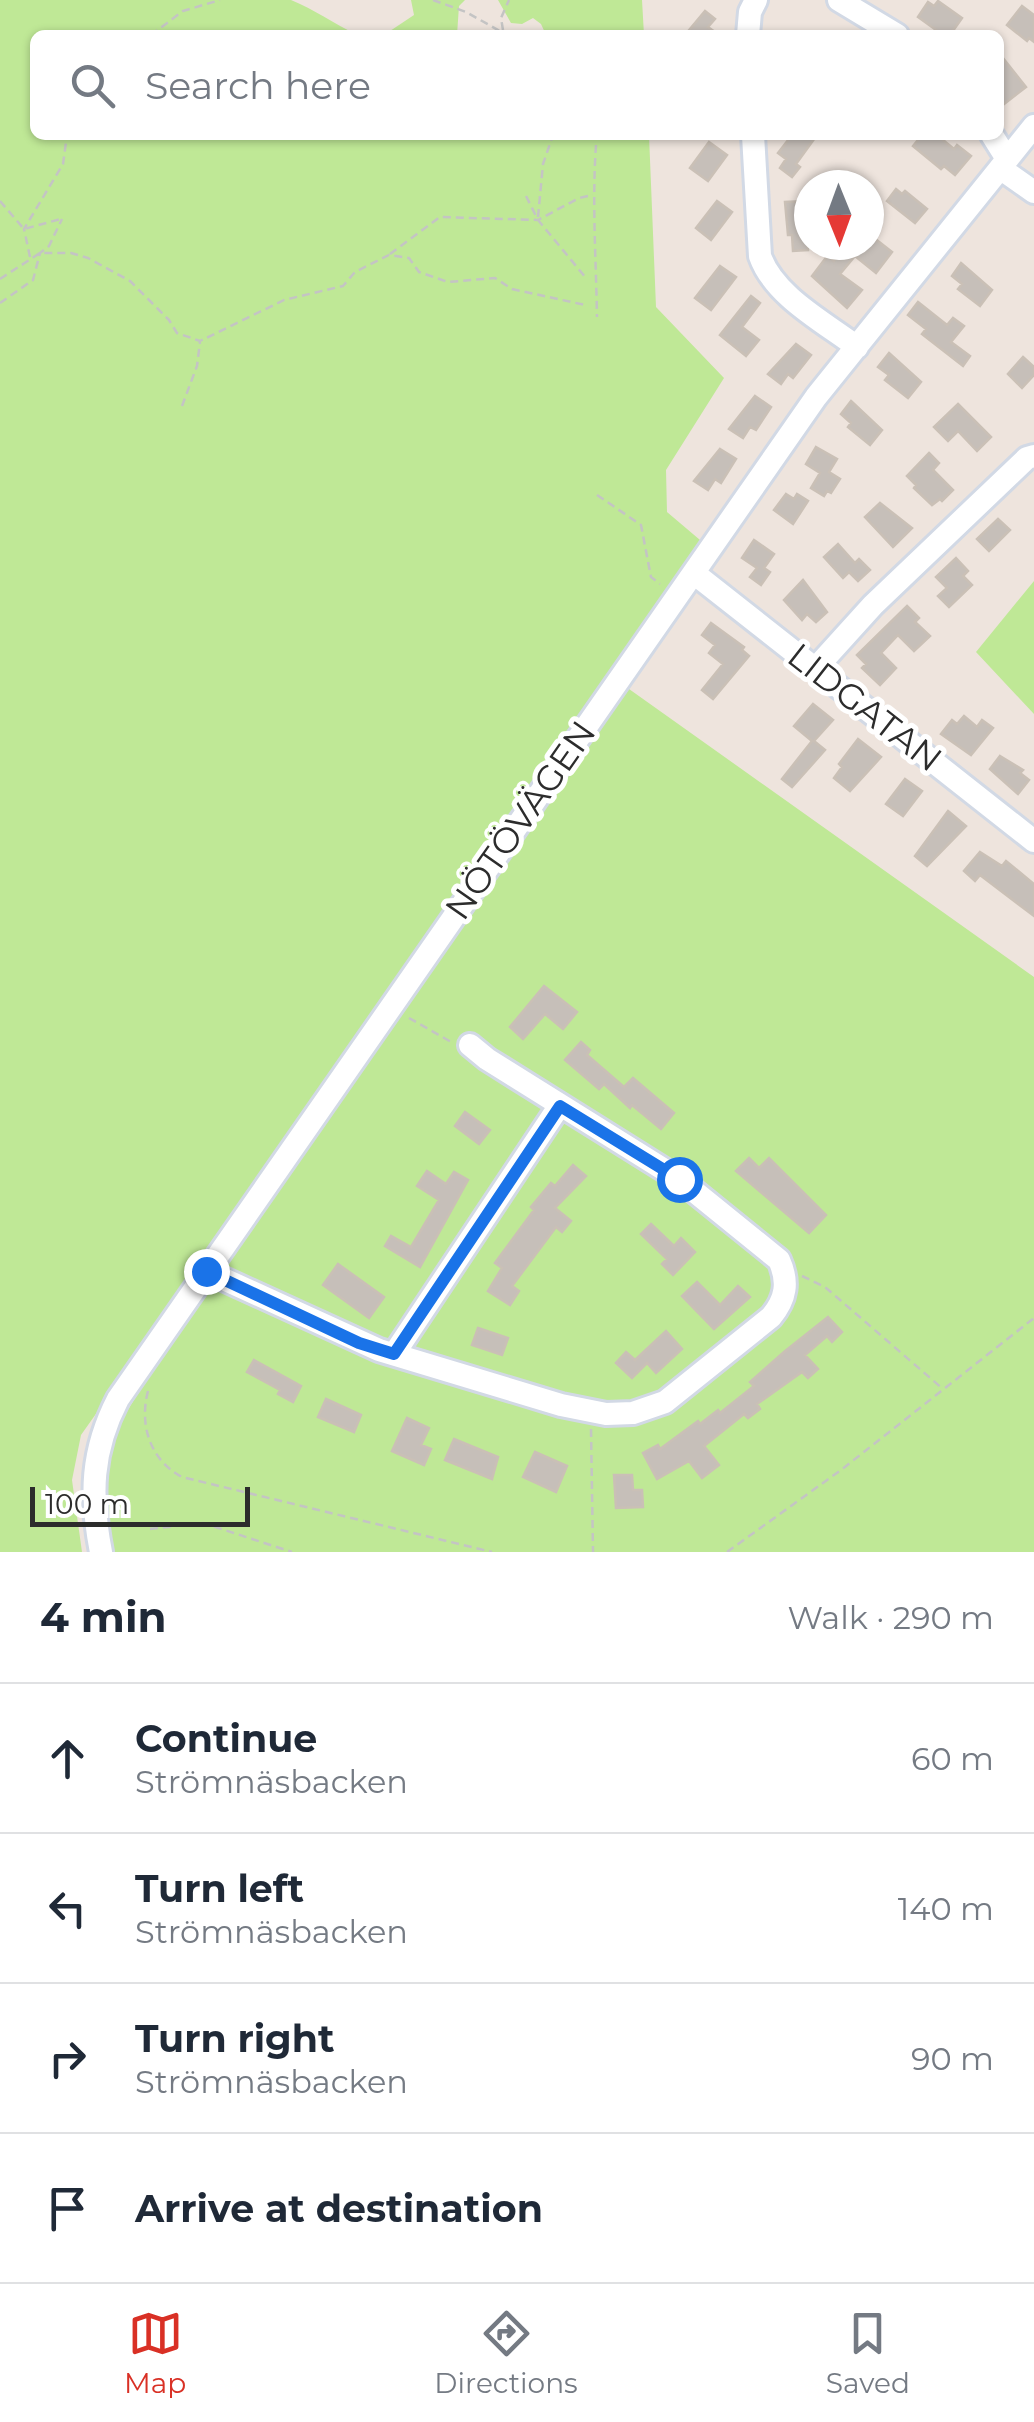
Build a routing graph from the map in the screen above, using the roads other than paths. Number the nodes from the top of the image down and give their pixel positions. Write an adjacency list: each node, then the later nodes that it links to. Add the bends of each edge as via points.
1 (756, 0): 3 (street)
2 (839, 0): 4 (street)
3 (748, 30)
4 (889, 30)
5 (1034, 126): 8 (street, NÖTÖVÄGEN)
6 (753, 140): 10 (street, via 764,269)
7 (994, 140): 8 (street)
8 (1004, 163): 9 (street); 10 (street, NÖTÖVÄGEN)
9 (1034, 192)
10 (857, 347): 12 (street, NÖTÖVÄGEN)
11 (1034, 456): 13 (street, via 918,561)
12 (694, 574): 13 (street, LIDGATAN); 17 (street, NÖTÖVÄGEN)
13 (816, 668): 14 (street, LIDGATAN)
14 (1034, 841)
15 (470, 1045): 16 (street)
16 (560, 1106): 18 (street); 18 (street, via 666,1170 779,1260 784,1298 771,1317 664,1402 634,1414 592,1412)
17 (206, 1271): 18 (street); 19 (street, NÖTÖVÄGEN, via 103,1430 92,1486)
18 (394, 1354)
19 (101, 1552)

